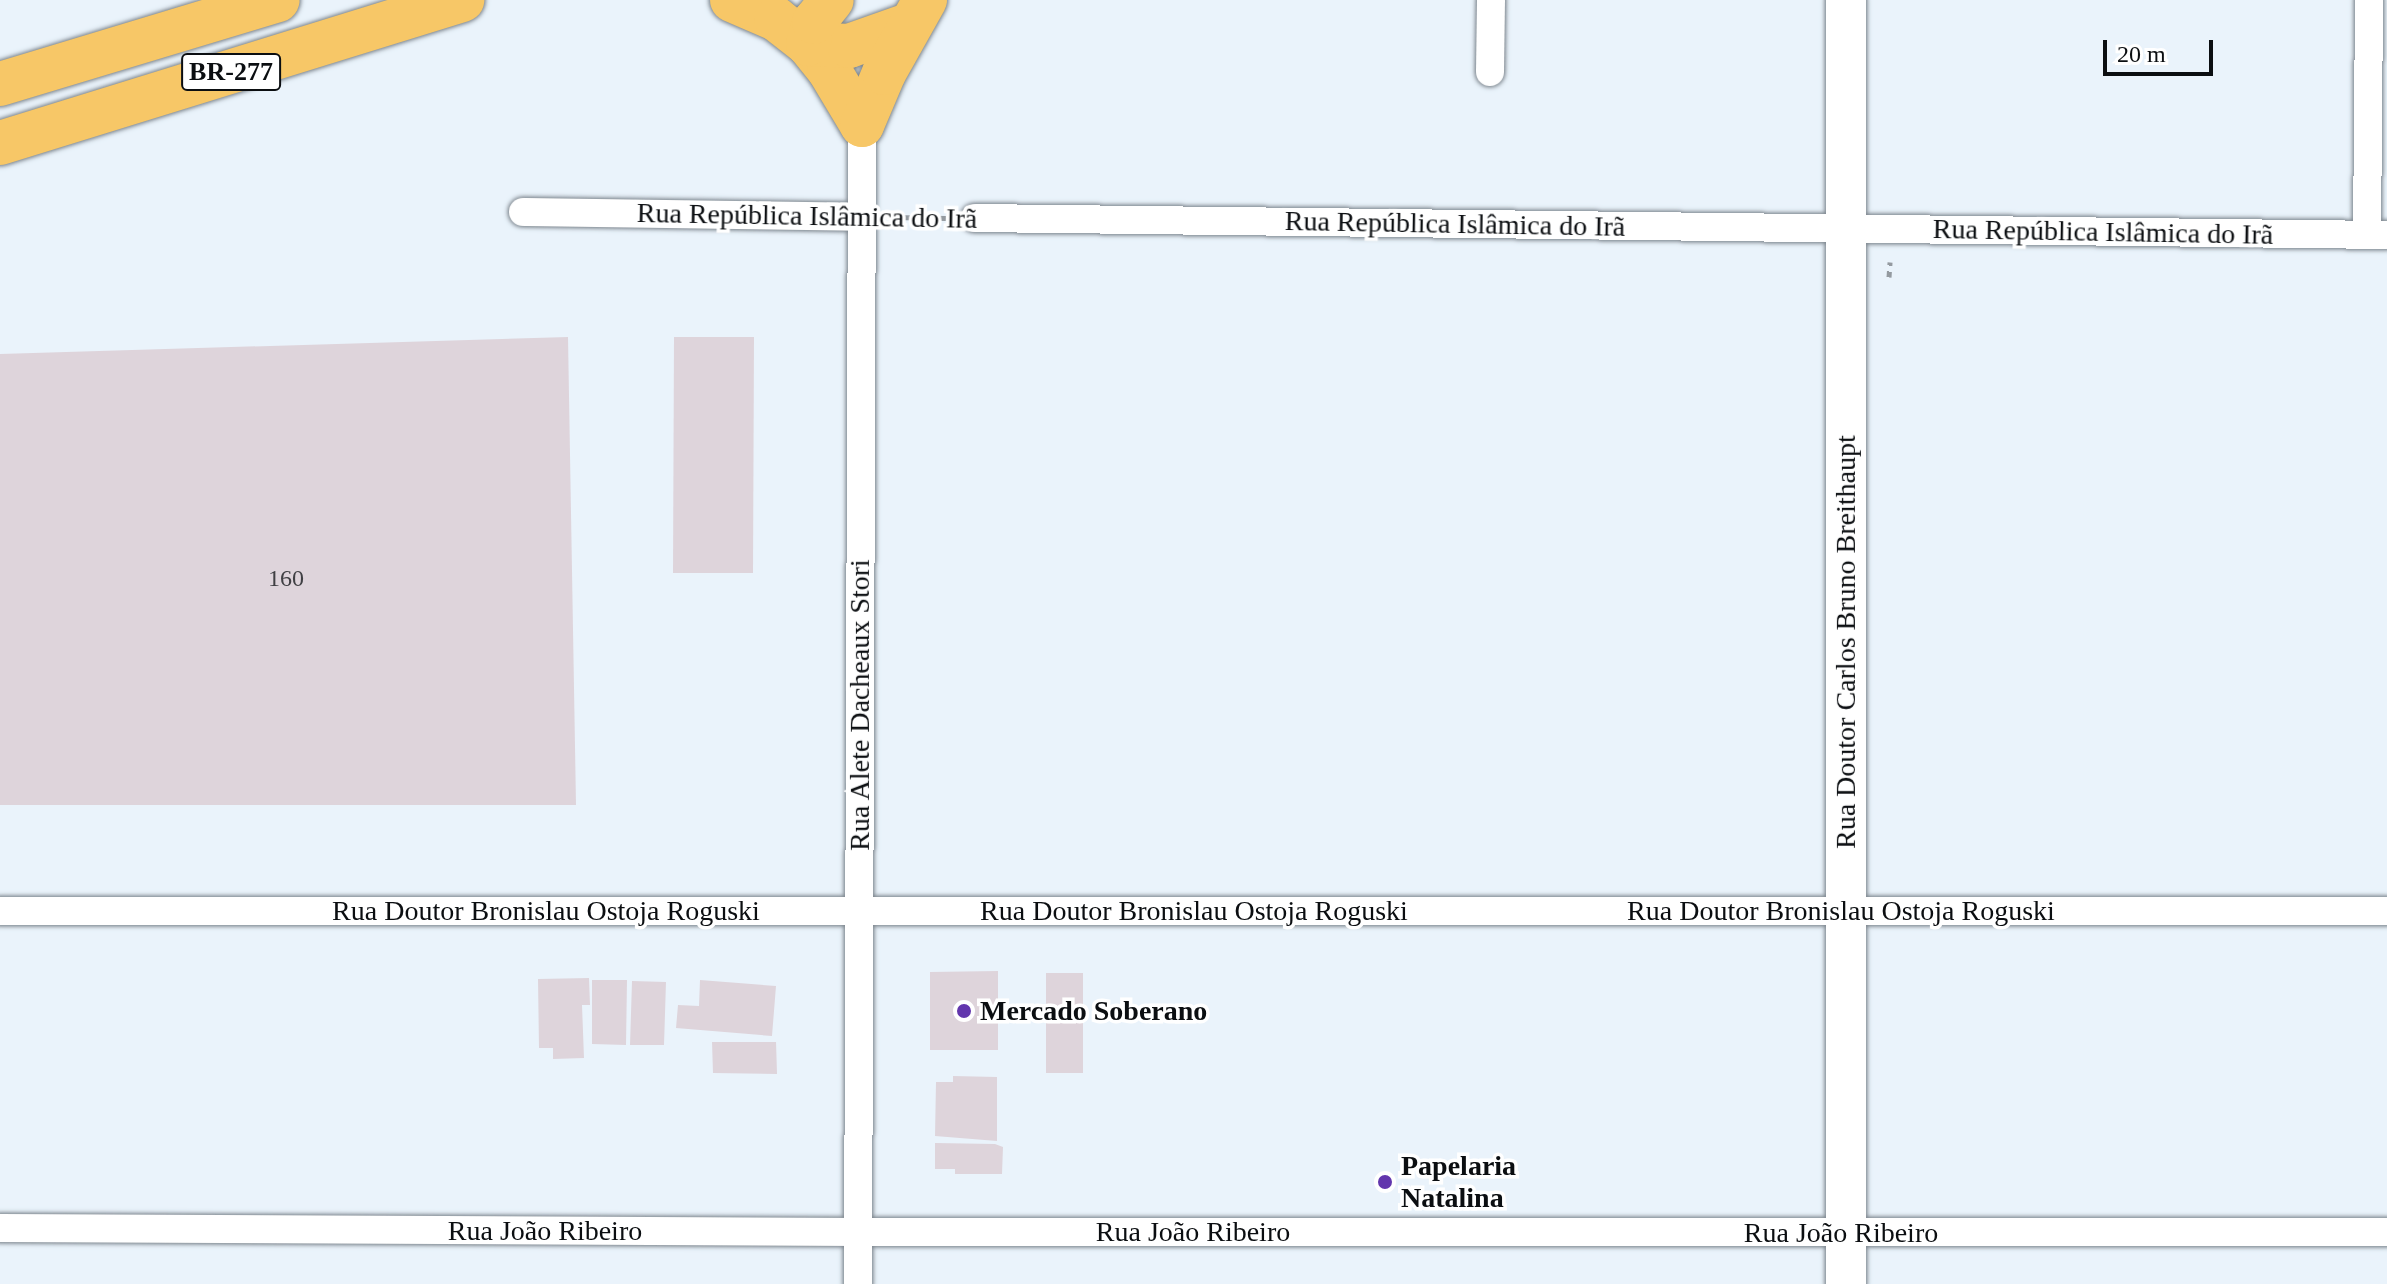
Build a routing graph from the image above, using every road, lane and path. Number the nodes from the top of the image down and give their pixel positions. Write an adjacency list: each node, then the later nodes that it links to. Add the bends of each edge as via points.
1 (278, 0): 11 (highway, BR-277)
2 (462, 0): 13 (highway, BR-277)
3 (732, 0): 9 (highway, via 776,19)
4 (832, 0): 9 (highway, via 814,22)
5 (1491, 0): 10 (street)
6 (1846, 0): 17 (main road, Rua Doutor Carlos Bruno Breithaupt)
7 (2369, 0): 18 (street)
8 (917, 12): 9 (highway, via 849,46); 12 (highway)
9 (808, 44): 12 (highway)
10 (1490, 72)
11 (0, 84)
12 (862, 125): 15 (street, Rua Alete Dacheaux Stori)
13 (0, 143)
14 (523, 212): 15 (street, Rua República Islâmica do Irã)
15 (862, 217): 16 (path, Rua República Islâmica do Irã); 21 (street, Rua Alete Dacheaux Stori)
16 (975, 218): 17 (street, Rua República Islâmica do Irã)
17 (1846, 229): 18 (street, Rua República Islâmica do Irã); 19 (main road, Rua Doutor Carlos Bruno Breithaupt)
18 (2377, 235)
19 (1846, 910): 21 (street, Rua Doutor Bronislau Ostoja Roguski); 22 (street, Rua Doutor Bronislau Ostoja Roguski); 26 (main road, Rua Doutor Carlos Bruno Breithaupt)
20 (0, 911): 21 (street, Rua Doutor Bronislau Ostoja Roguski)
21 (859, 911): 24 (street, Rua Alete Dacheaux Stori)
22 (2387, 911)
23 (0, 1228): 24 (street, Rua João Ribeiro)
24 (858, 1232): 26 (street, Rua João Ribeiro); 27 (street, Rua Alete Dacheaux Stori)
25 (2387, 1232): 26 (street, Rua João Ribeiro)
26 (1846, 1233): 28 (main road, Rua Doutor Carlos Bruno Breithaupt)
27 (858, 1284)
28 (1846, 1284)

